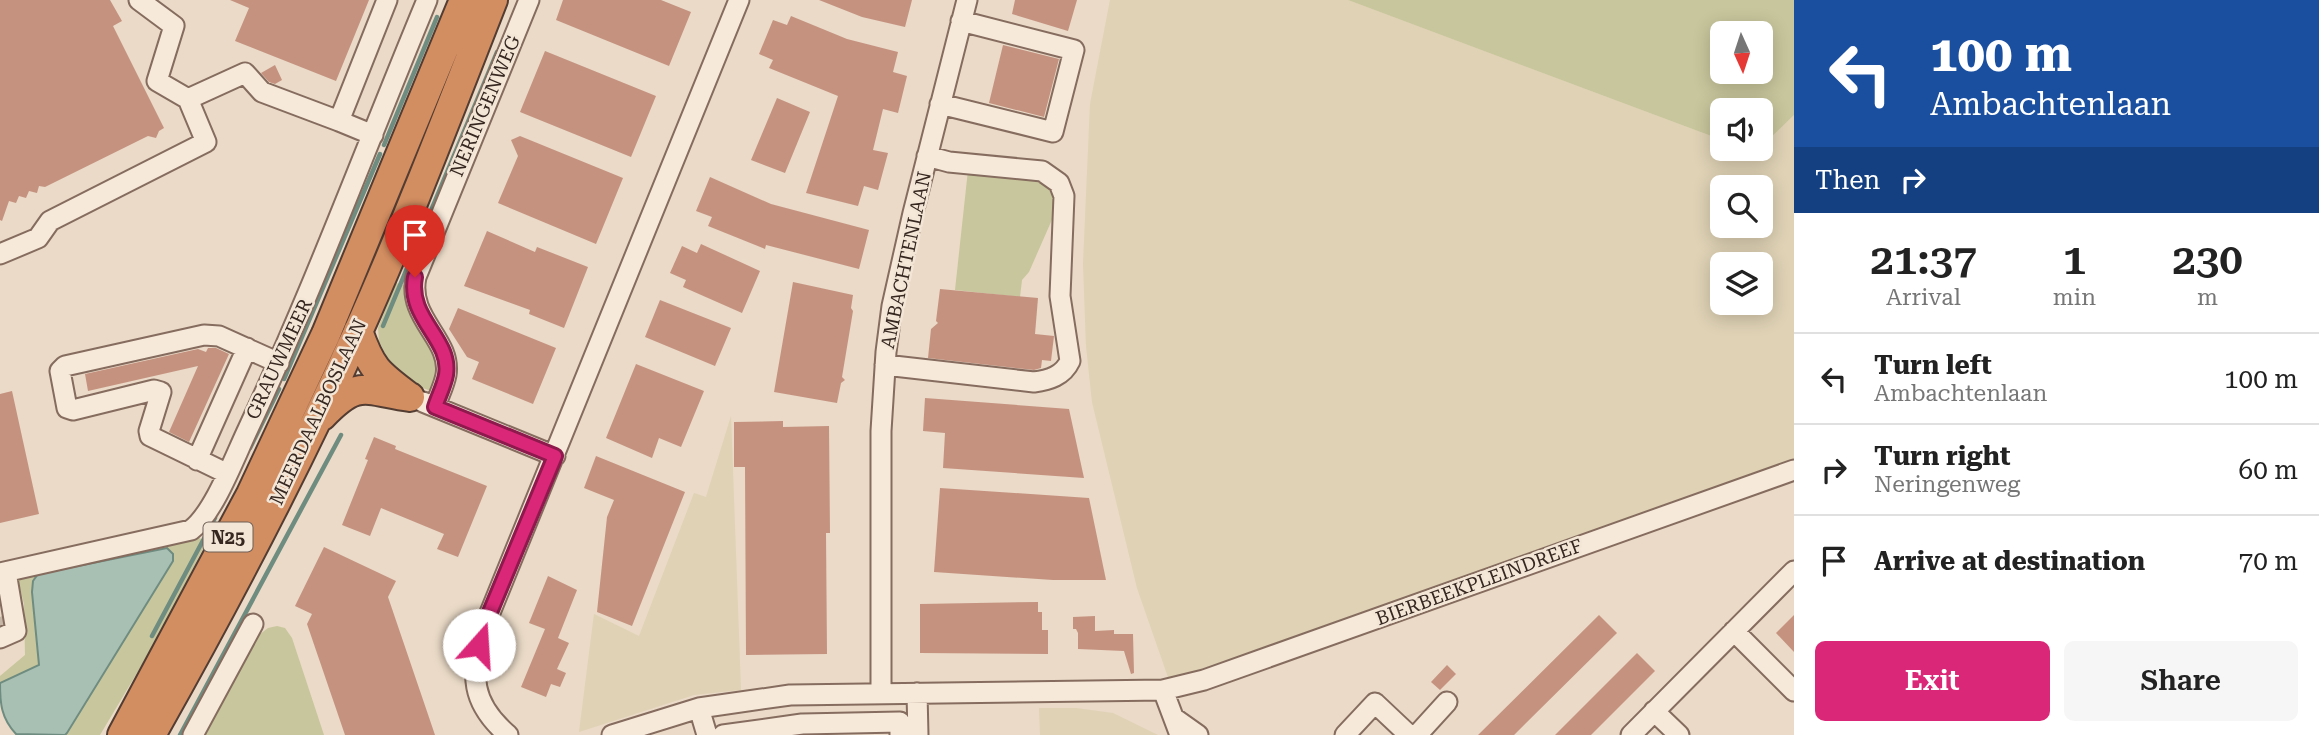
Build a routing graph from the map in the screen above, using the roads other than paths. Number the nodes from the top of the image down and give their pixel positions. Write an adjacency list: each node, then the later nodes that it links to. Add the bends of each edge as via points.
1 (139, 0): 10 (street, via 174,26 157,81)
2 (387, 0): 12 (street)
3 (427, 0): 13 (street, GRAUWMEER)
4 (464, 0): 17 (highway, MEERDAALBOSLAAN / N25)
5 (493, 0): 16 (highway, MEERDAALBOSLAAN / N25)
6 (529, 0): 22 (street, NERINGENWEG, via 415,277 418,312 444,355 446,374)
7 (739, 0): 23 (street)
8 (967, 0): 9 (street, AMBACHTENLAAN)
9 (961, 21): 11 (street, AMBACHTENLAAN); 11 (street, via 1073,50 1059,109 1053,132)
10 (188, 100): 12 (street, via 245,73 262,92); 15 (street, via 206,142 50,221 38,238)
11 (940, 104): 14 (street, AMBACHTENLAAN)
12 (339, 121): 13 (street)
13 (373, 135): 19 (street, GRAUWMEER)
14 (927, 156): 20 (street, AMBACHTENLAAN, via 892,306); 20 (street, via 1042,171 1059,183 1064,196 1060,296 1070,361 1060,374 1034,382)
15 (0, 254)
16 (358, 331): 21 (highway, MEERDAALBOSLAAN / N25); 22 (highway, via 368,359 380,375)
17 (326, 334): 21 (highway, via 329,359); 44 (highway, MEERDAALBOSLAAN / N25, via 251,494)
18 (247, 348): 19 (street); 24 (street); 24 (street, via 204,335 65,366 60,371 67,408 72,411 161,392 150,436)
19 (279, 363): 26 (street, GRAUWMEER)
20 (885, 365): 35 (street, AMBACHTENLAAN)
21 (348, 384): 22 (highway); 45 (highway, MEERDAALBOSLAAN / N25, via 316,423)
22 (422, 402): 23 (street)
23 (555, 456): 43 (street, via 479,645 474,672 477,690)
24 (197, 460): 26 (street)
25 (1794, 470): 33 (street, BIERBEEKPLEINDREEF, via 1204,680)
26 (226, 473): 28 (street, GRAUWMEER, via 204,516 191,530)
27 (1794, 571): 31 (street)
28 (3, 572): 29 (street)
29 (6, 595): 32 (street, via 16,631)
30 (253, 624): 46 (street)
31 (1734, 631): 34 (street); 40 (street)
32 (0, 638)
33 (1163, 690): 36 (street); 41 (street)
34 (1794, 691)
35 (881, 692): 36 (street); 37 (street)
36 (917, 693): 51 (street)
37 (843, 694): 39 (street, via 783,696); 42 (street)
38 (1447, 702): 55 (street)
39 (699, 708): 47 (street); 48 (street)
40 (1654, 711): 56 (street); 57 (street)
41 (1177, 727): 52 (street)
42 (844, 729): 49 (street, via 768,727); 50 (street, via 900,722)
43 (496, 731)
44 (122, 735)
45 (151, 735)
46 (193, 735)
47 (612, 735)
48 (707, 735)
49 (723, 735)
50 (900, 735)
51 (918, 735)
52 (1198, 735)
53 (1345, 735): 54 (street, via 1375,703)
54 (1409, 735)
55 (1417, 735)
56 (1631, 735)
57 (1679, 735)

